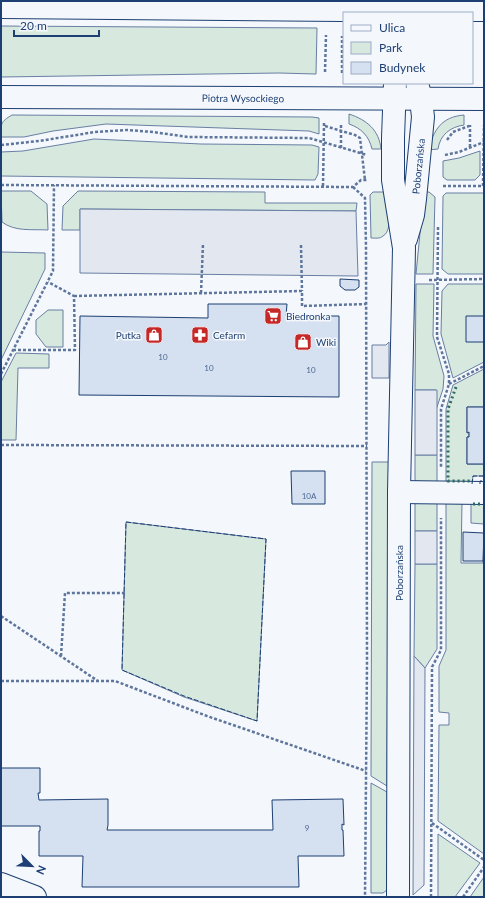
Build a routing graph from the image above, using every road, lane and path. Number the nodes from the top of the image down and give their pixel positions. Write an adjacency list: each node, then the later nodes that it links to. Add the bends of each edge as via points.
1 (1, 6): 2 (street)
2 (402, 9): 3 (street)
3 (484, 10)
4 (395, 91): 5 (street, Piotra Wysockiego); 6 (street, Piotra Wysockiego); 18 (street, Poborzańska)
5 (419, 91): 7 (street, Piotra Wysockiego); 19 (street, Poborzańska, via 422,117)
6 (1, 97)
7 (484, 99)
8 (484, 124): 11 (path)
9 (324, 126): 14 (path, via 360,138)
10 (446, 142): 13 (path, via 453,132 470,125)
11 (484, 143): 13 (path); 22 (path)
12 (1, 145): 14 (path, via 127,130 188,137 309,138)
13 (470, 148): 16 (path)
14 (362, 154): 15 (path); 17 (path)
15 (369, 155)
16 (439, 155)
17 (365, 180): 18 (path); 23 (path, via 360,180)
18 (393, 180): 27 (street, Poborzańska)
19 (417, 181): 22 (path, via 439,181 439,186); 27 (street, Poborzańska, via 413,215)
20 (1, 185): 21 (path)
21 (54, 185): 23 (path); 31 (path, via 53,271)
22 (484, 186)
23 (353, 187): 35 (path, via 365,198)
24 (438, 225): 28 (path)
25 (202, 244): 33 (path)
26 (301, 246): 32 (path)
27 (404, 248): 30 (street, Poborzańska)
28 (437, 279): 29 (path); 30 (path); 39 (path, via 437,337 448,369)
29 (484, 279)
30 (403, 280): 42 (street, Poborzańska)
31 (48, 282): 34 (path); 36 (path)
32 (302, 291): 33 (path); 35 (path, via 302,306)
33 (201, 294): 34 (path)
34 (74, 296): 36 (path, via 75,350)
35 (366, 304): 41 (path)
36 (13, 350): 38 (path)
37 (484, 366): 39 (path)
38 (1, 374)
39 (449, 384): 43 (path, via 441,409)
40 (1, 445): 41 (path)
41 (367, 446): 50 (path)
42 (399, 492): 43 (street); 57 (street, Poborzańska)
43 (441, 493): 44 (street); 51 (path, via 441,650 432,667)
44 (484, 493)
45 (125, 593): 47 (path, via 65,593)
46 (1, 616): 47 (path)
47 (61, 656): 49 (path)
48 (1, 681): 49 (path)
49 (99, 681): 50 (path, via 115,681)
50 (366, 771): 56 (path)
51 (432, 823): 52 (path); 58 (path)
52 (484, 860)
53 (484, 867): 59 (path)
54 (1, 884): 55 (street)
55 (35, 897)
56 (365, 897)
57 (398, 897)
58 (431, 897)
59 (463, 897)

